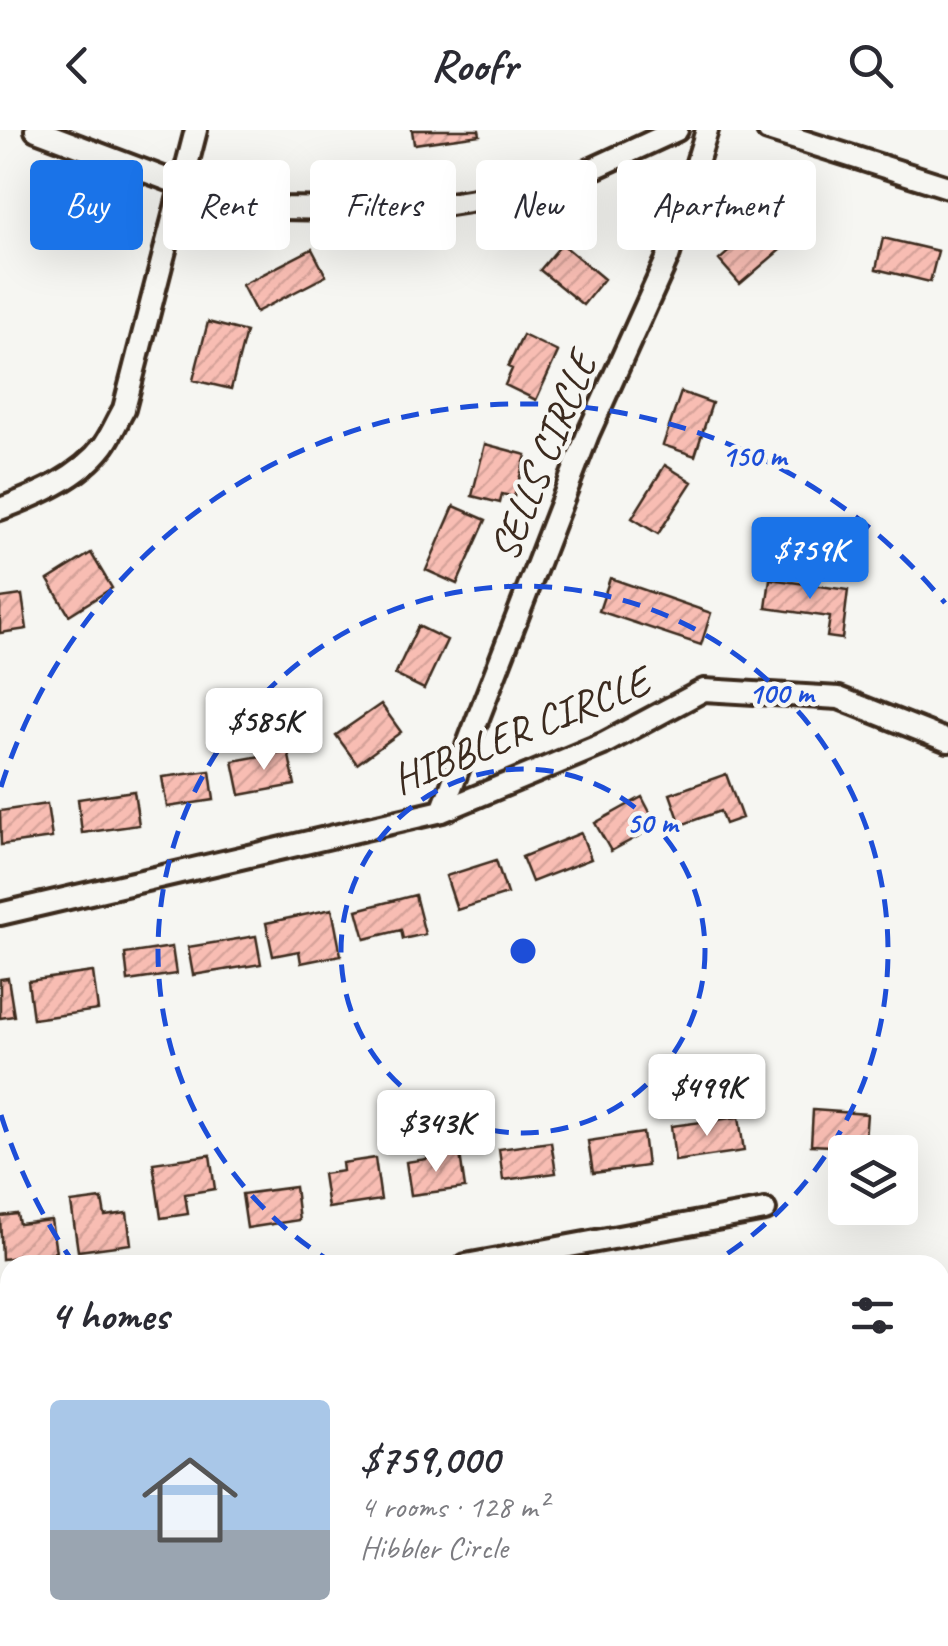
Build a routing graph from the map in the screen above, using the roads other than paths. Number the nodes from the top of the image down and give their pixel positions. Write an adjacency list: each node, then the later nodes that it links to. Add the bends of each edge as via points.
1 (36, 130): 7 (street)
2 (196, 130): 6 (street)
3 (677, 130): 9 (street, via 551,188 412,210)
4 (708, 130): 13 (street, SELLS CIRCLE, via 668,257 588,434)
5 (768, 130): 8 (street)
6 (188, 160)
7 (163, 177)
8 (948, 187)
9 (290, 208)
10 (165, 250): 11 (street, via 124,409 103,446 46,491)
11 (0, 508)
12 (948, 740): 13 (street, HIBBLER CIRCLE, via 839,698 704,690 603,744)
13 (442, 810): 14 (street, HIBBLER CIRCLE)
14 (0, 914)
15 (765, 1210): 16 (street)
16 (520, 1255)

